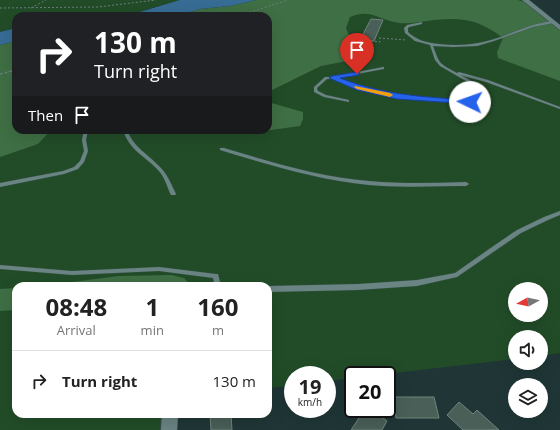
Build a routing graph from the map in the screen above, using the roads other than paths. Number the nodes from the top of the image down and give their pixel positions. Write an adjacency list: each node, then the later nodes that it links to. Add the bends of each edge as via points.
1 (525, 0): 2 (street)
2 (555, 22): 4 (street); 5 (lane, via 530,25 500,38 471,46)
3 (421, 23): 5 (lane, via 408,26 406,32 415,40)
4 (560, 28)
5 (431, 44): 7 (lane, via 435,60)
6 (383, 68): 8 (lane)
7 (447, 69): 8 (lane, via 475,84 479,91 476,102 397,96 364,90); 10 (lane)
8 (332, 78): 9 (lane, via 326,78 314,90 325,96)
9 (348, 101)
10 (560, 108)
11 (85, 134): 15 (lane, via 86,151 82,162 76,168)
12 (127, 134): 16 (lane, via 133,145 164,174)
13 (222, 149): 14 (lane, via 350,180)
14 (466, 184)
15 (0, 185)
16 (173, 194)
17 (560, 213): 20 (lane, via 526,228 456,275 449,277 417,283 358,287)
18 (0, 267): 19 (lane, via 72,273 159,269 216,276)
19 (217, 282)
20 (272, 289)
21 (170, 418): 22 (street)
22 (169, 430)

